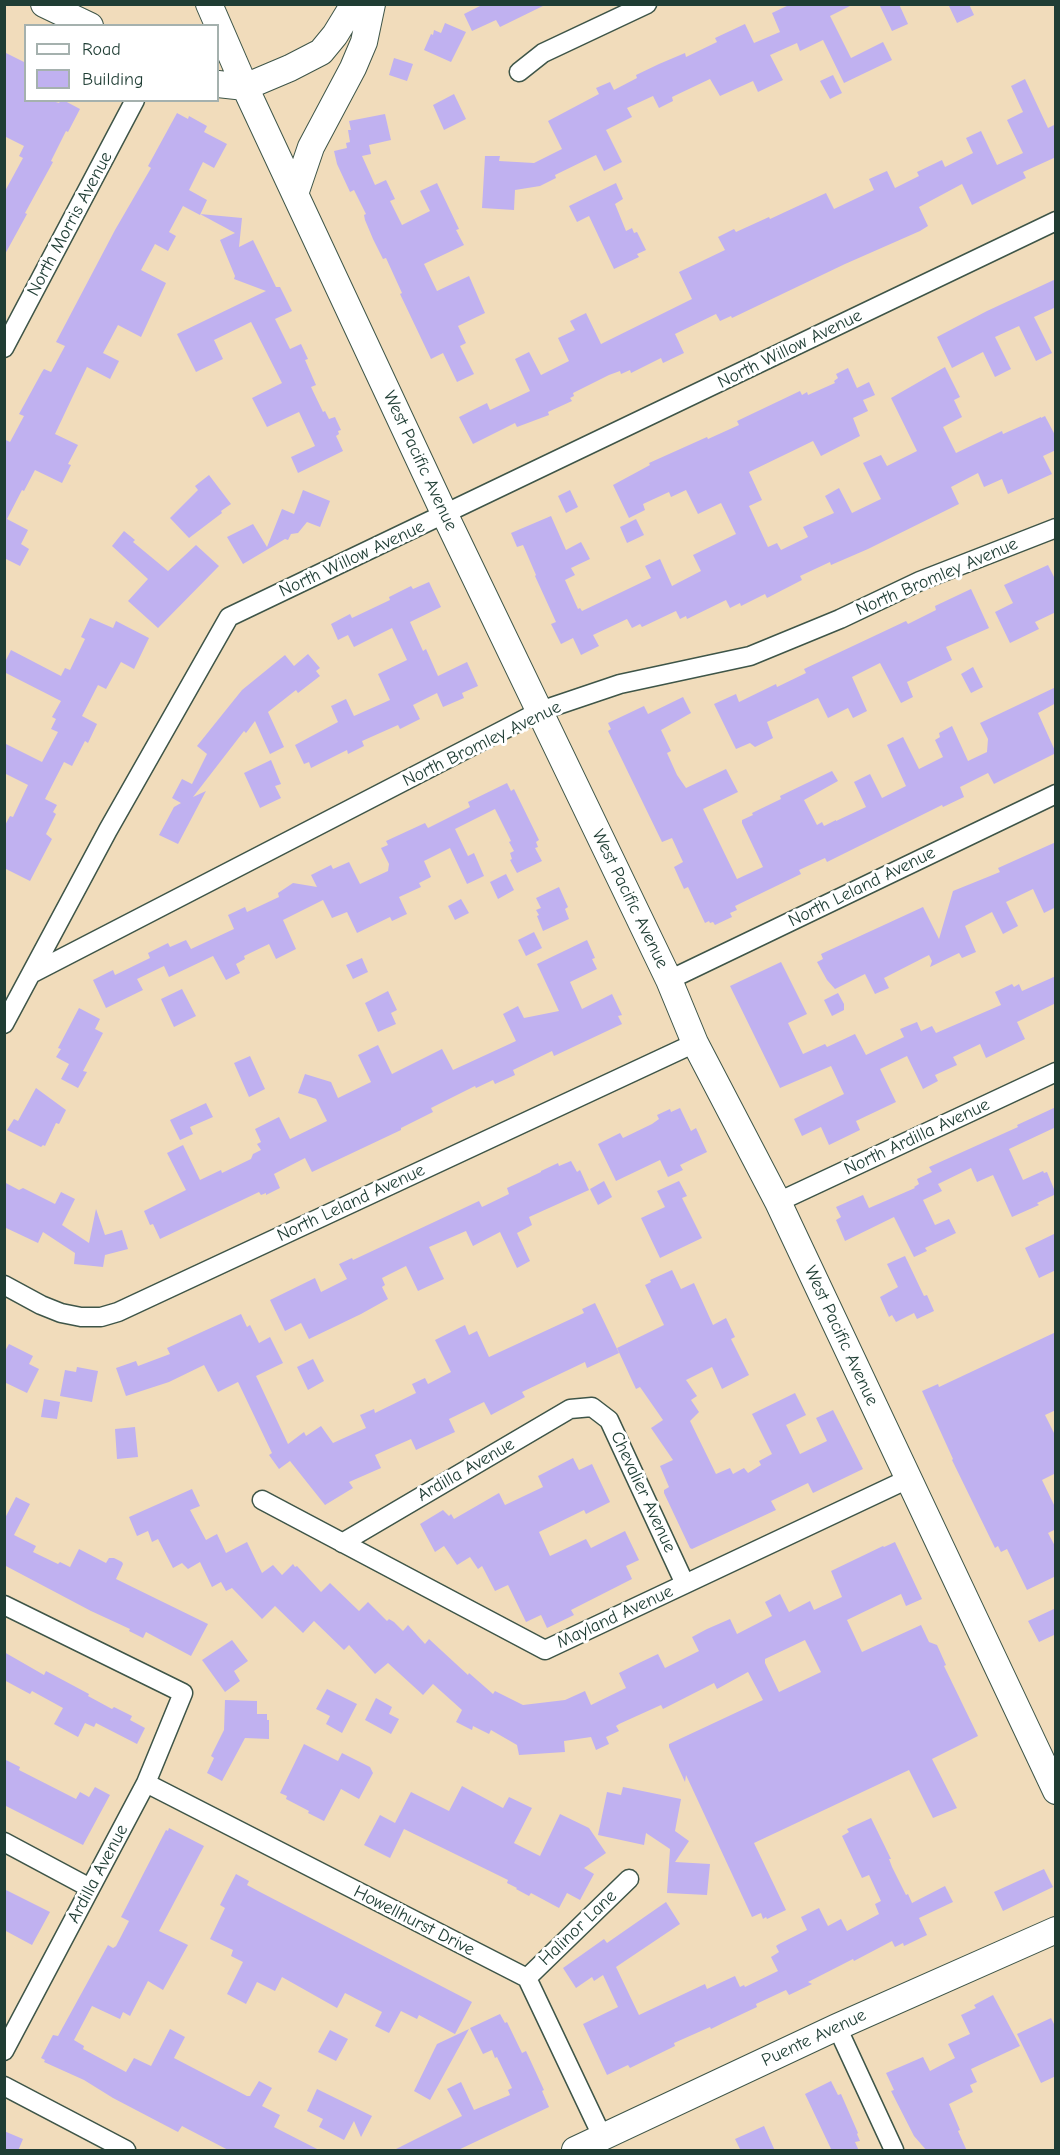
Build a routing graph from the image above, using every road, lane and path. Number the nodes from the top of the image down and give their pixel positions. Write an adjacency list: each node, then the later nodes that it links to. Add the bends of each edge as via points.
1 (44, 4): 6 (street)
2 (354, 4): 12 (street, via 321,52)
3 (372, 4): 14 (street, via 364,42 311,147)
4 (647, 4): 10 (street, via 543,53)
5 (210, 5): 7 (street); 8 (street, West Pacific Avenue)
6 (86, 24)
7 (205, 24)
8 (218, 24)
9 (219, 26): 12 (street, West Pacific Avenue)
10 (519, 72)
11 (219, 84): 12 (street)
12 (245, 87): 14 (street, West Pacific Avenue)
13 (134, 102): 16 (street, North Morris Avenue)
14 (295, 194): 17 (street, West Pacific Avenue)
15 (1056, 221): 17 (street, North Willow Avenue)
16 (4, 348)
17 (445, 514): 19 (street, West Pacific Avenue); 21 (street, North Willow Avenue, via 229,617)
18 (1056, 528): 19 (street, North Bromley Avenue, via 920,581 750,656 620,684)
19 (540, 711): 21 (street, North Bromley Avenue); 22 (street, West Pacific Avenue)
20 (1056, 794): 22 (street, North Leland Avenue)
21 (31, 974): 23 (street, North Willow Avenue)
22 (669, 980): 24 (street, West Pacific Avenue)
23 (4, 1024)
24 (695, 1043): 26 (street, West Pacific Avenue); 27 (street, North Leland Avenue, via 118,1312 101,1317 60,1313)
25 (1056, 1072): 26 (street, North Ardilla Avenue)
26 (778, 1202): 29 (street, West Pacific Avenue)
27 (4, 1285)
28 (592, 1407): 31 (street, Ardilla Avenue, via 570,1409); 32 (street, Chevalier Avenue, via 609,1420)
29 (908, 1479): 32 (street, Mayland Avenue); 35 (street, West Pacific Avenue)
30 (262, 1500): 31 (street, Mayland Avenue)
31 (342, 1543): 32 (street, Mayland Avenue, via 545,1650)
32 (685, 1584)
33 (4, 1605): 34 (street, Ardilla Avenue, via 183,1693)
34 (146, 1783): 38 (street, Ardilla Avenue); 40 (street, Howellhurst Drive)
35 (1056, 1791)
36 (4, 1842): 38 (street)
37 (629, 1878): 40 (street, Halinor Lane)
38 (90, 1888): 42 (street, Ardilla Avenue)
39 (1056, 1930): 41 (street, Puente Avenue)
40 (527, 1978): 44 (street)
41 (837, 2027): 44 (street, Puente Avenue); 47 (street)
42 (4, 2050)
43 (4, 2086): 45 (street)
44 (602, 2136): 46 (street, Puente Avenue)
45 (126, 2151)
46 (575, 2151)
47 (894, 2151)

